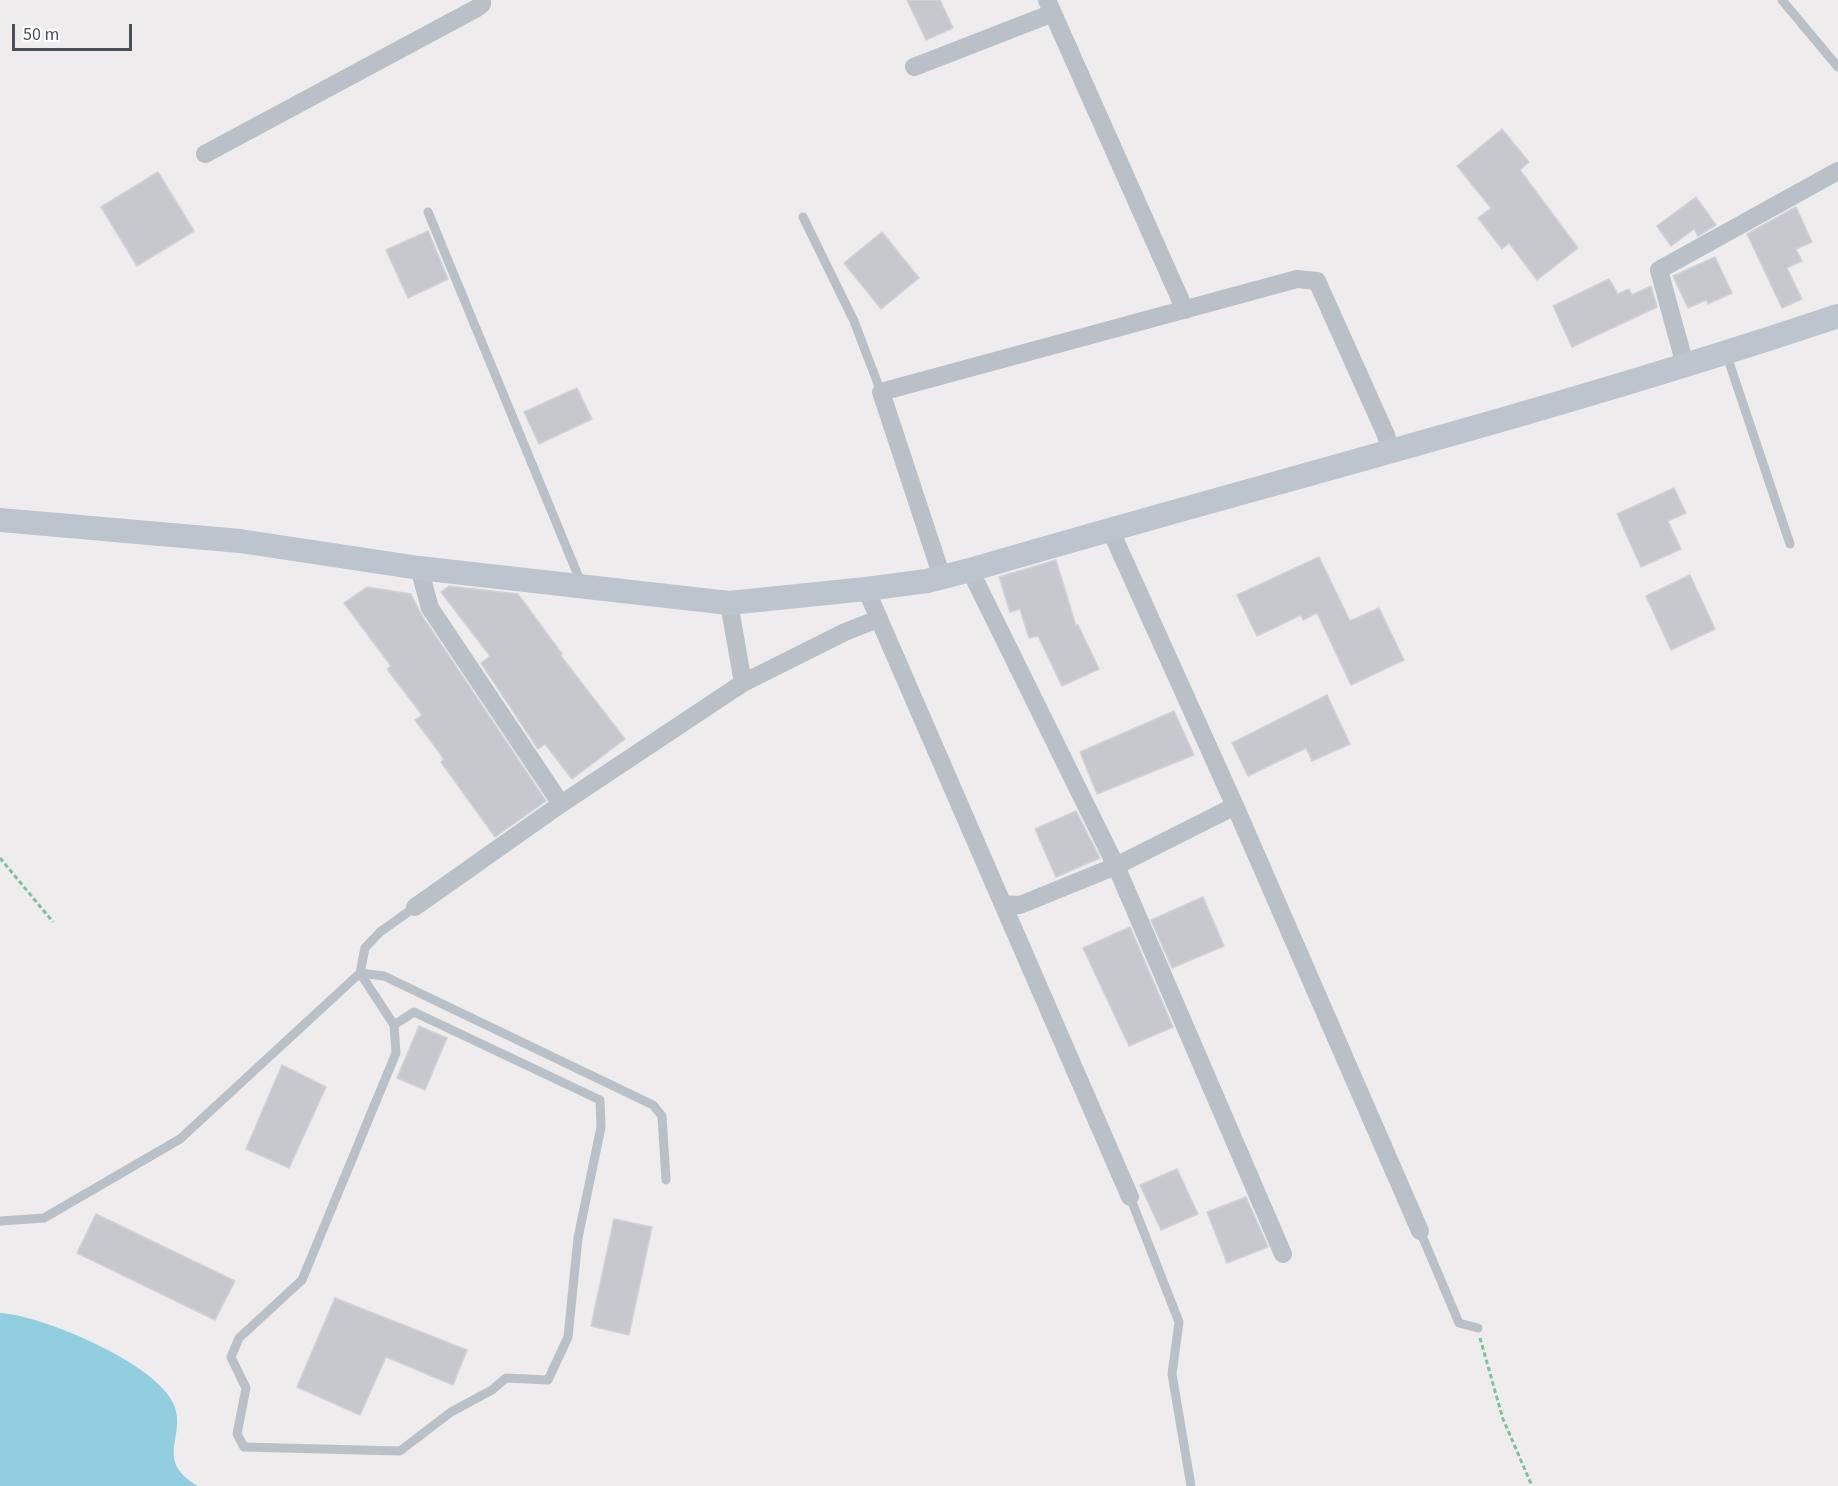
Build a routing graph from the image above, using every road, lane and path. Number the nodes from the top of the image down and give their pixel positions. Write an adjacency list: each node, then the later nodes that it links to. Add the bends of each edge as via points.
1 (1782, 0): 5 (lane)
2 (485, 1): 6 (street)
3 (1050, 6): 4 (street); 10 (street)
4 (914, 67)
5 (1838, 67)
6 (205, 154)
7 (1838, 171): 13 (street, via 1659,270)
8 (428, 212): 22 (lane)
9 (803, 217): 14 (lane, via 854,321)
10 (1185, 310): 14 (street); 15 (street, via 1297,279 1317,281)
11 (1838, 316): 12 (main road)
12 (1726, 353): 13 (main road); 18 (lane)
13 (1684, 365): 15 (main road)
14 (882, 392): 21 (street)
15 (1391, 452): 17 (main road)
16 (0, 520): 19 (main road, via 240,541)
17 (1110, 529): 20 (main road); 28 (street)
18 (1791, 544)
19 (419, 568): 22 (main road); 27 (street, via 430,608)
20 (970, 570): 21 (main road); 30 (street)
21 (942, 577): 23 (main road)
22 (582, 585): 24 (main road)
23 (866, 590): 24 (main road); 25 (street)
24 (729, 603): 26 (street)
25 (878, 619): 26 (street); 31 (street)
26 (743, 683): 27 (street)
27 (561, 804): 32 (street)
28 (1235, 806): 30 (street); 39 (street)
29 (0, 858): 33 (path)
30 (1116, 866): 31 (street, via 1020,905); 40 (street)
31 (1003, 904): 37 (street)
32 (415, 907): 34 (lane, via 365,948)
33 (53, 922)
34 (360, 973): 35 (lane); 36 (lane, via 384,976 653,1105 662,1116); 38 (lane, via 180,1139 44,1218)
35 (393, 1025): 35 (lane, via 396,1053 302,1280 238,1338 231,1357 246,1388 237,1434 244,1447 400,1451 451,1412 506,1378 548,1380 568,1337 578,1238 601,1127 600,1100 414,1012)
36 (666, 1180)
37 (1130, 1197): 42 (lane, via 1179,1322 1172,1374)
38 (0, 1221)
39 (1420, 1231): 41 (lane, via 1459,1323)
40 (1283, 1254)
41 (1478, 1328): 43 (path, via 1503,1419)
42 (1191, 1486)
43 (1532, 1486)

